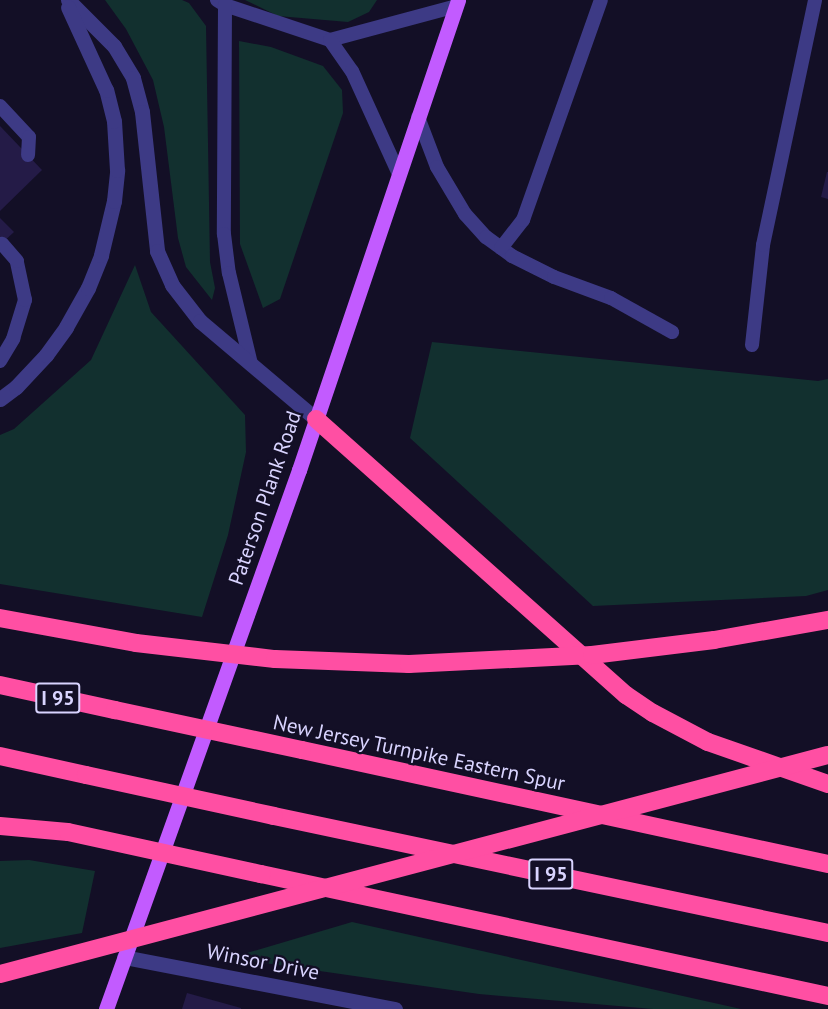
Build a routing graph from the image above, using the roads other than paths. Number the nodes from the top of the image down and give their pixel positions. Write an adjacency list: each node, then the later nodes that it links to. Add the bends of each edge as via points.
1 (66, 0): 16 (street, via 114,46 133,78 142,112 158,251 172,285 200,321); 17 (street, via 106,90 117,149 114,201 101,255 66,327 46,355)
2 (601, 0): 12 (lane, via 524,220)
3 (815, 0): 14 (lane, via 763,245)
4 (221, 3): 6 (lane); 16 (lane, via 224,234 229,273)
5 (458, 3): 6 (lane); 8 (main road, Paterson Plank Road)
6 (330, 40): 10 (lane, via 352,71)
7 (0, 106): 9 (lane, via 29,137)
8 (418, 117): 10 (main road, Paterson Plank Road); 12 (lane, via 437,167 465,214)
9 (28, 155)
10 (399, 174): 18 (main road, Paterson Plank Road)
11 (2, 244): 15 (lane, via 16,261 25,300 13,339)
12 (501, 248): 13 (lane, via 554,277 611,298)
13 (672, 332)
14 (752, 345)
15 (0, 361)
16 (251, 364): 18 (street)
17 (0, 399)
18 (316, 419): 24 (highway, via 626,695 708,742); 29 (main road, Paterson Plank Road)
19 (0, 618): 20 (highway, bridge, via 136,643 275,659 409,664 592,655 714,640)
20 (828, 620)
21 (0, 685): 27 (highway, New Jersey Turnpike Eastern Spur / I 95, bridge)
22 (828, 755): 24 (highway, bridge)
23 (0, 756): 28 (highway, I 95, bridge)
24 (778, 768): 25 (highway); 30 (highway, bridge)
25 (828, 784)
26 (0, 826): 31 (highway, bridge, via 68,832)
27 (828, 864)
28 (828, 933)
29 (124, 957): 32 (main road, Paterson Plank Road); 33 (street, Winsor Drive)
30 (0, 974)
31 (828, 996)
32 (106, 1009)
33 (394, 1009)

